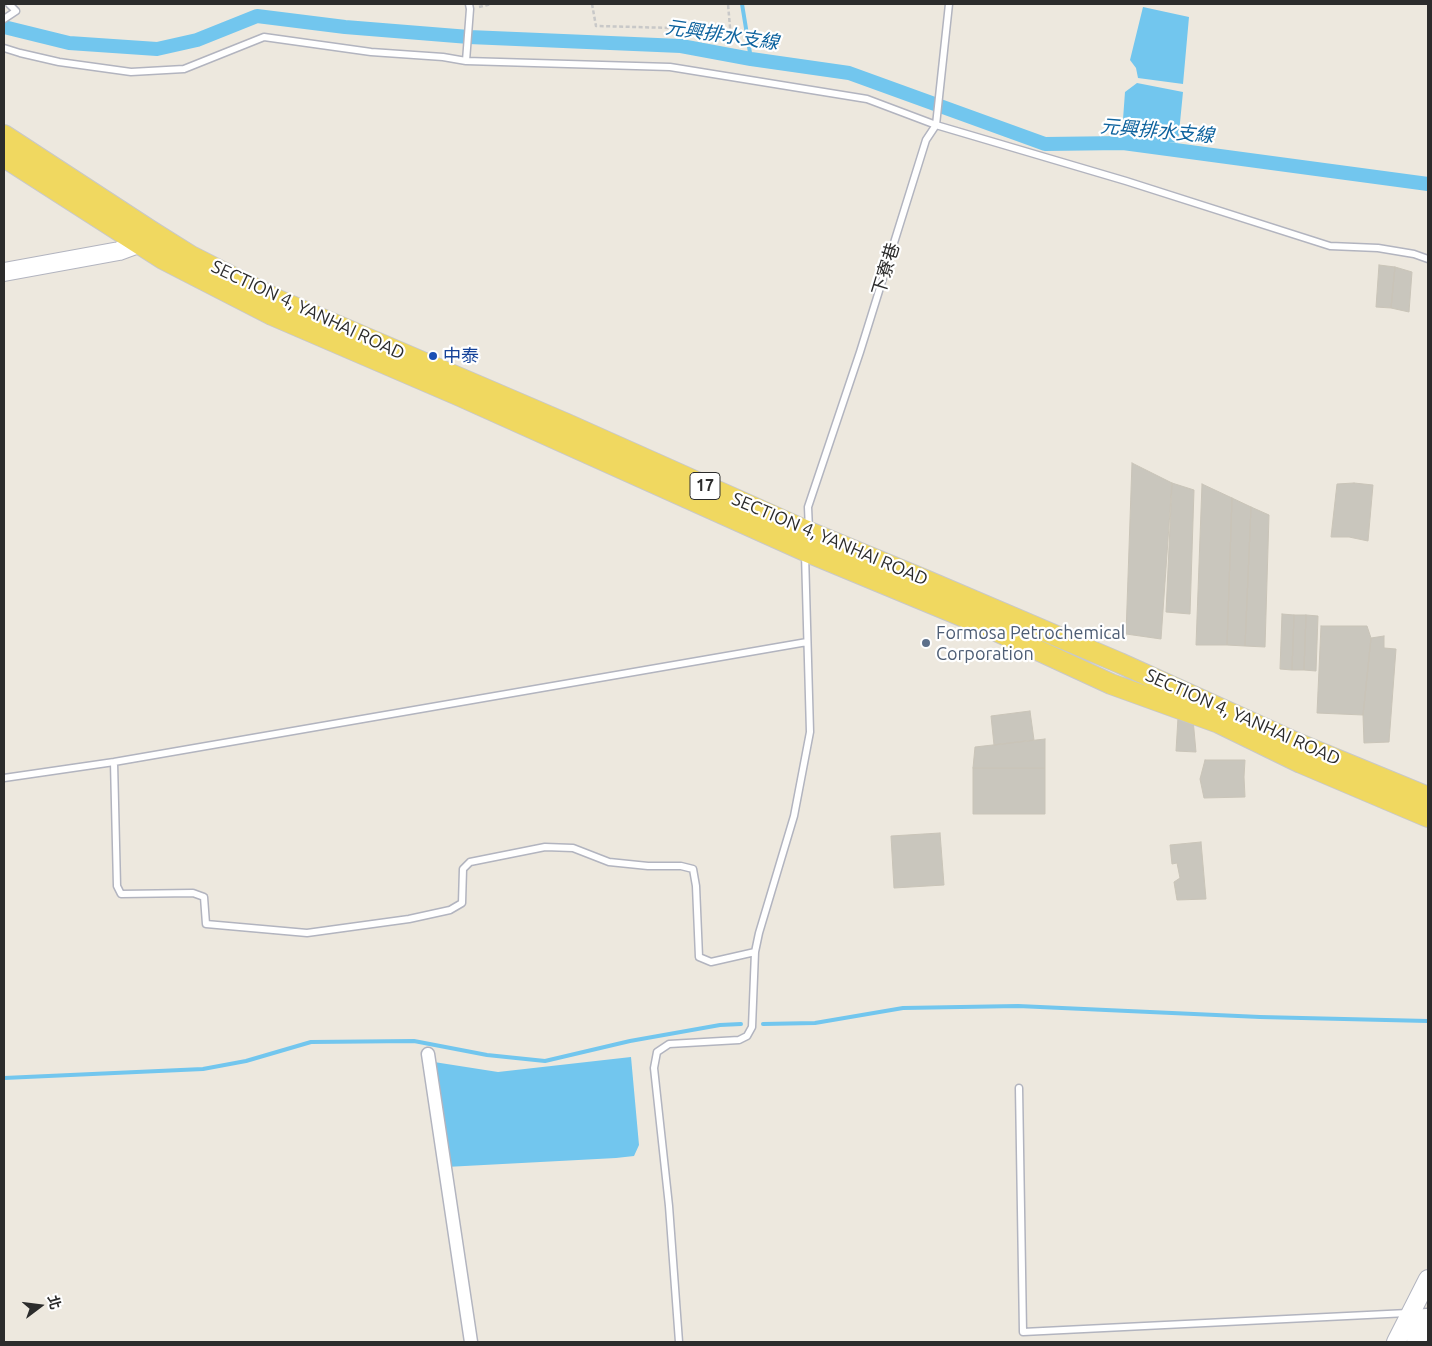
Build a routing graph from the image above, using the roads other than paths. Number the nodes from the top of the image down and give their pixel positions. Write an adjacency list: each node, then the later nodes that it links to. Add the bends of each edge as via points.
1 (9, 4): 4 (lane, via 16,11)
2 (469, 4): 6 (lane)
3 (949, 4): 7 (lane, 下寮巷)
4 (4, 19)
5 (4, 48): 6 (lane, via 58,62 131,72 184,69 264,37)
6 (466, 61): 7 (lane, via 670,67 867,99)
7 (936, 124): 11 (lane, via 1330,246 1378,248); 14 (lane, 下寮巷, via 926,140 808,506)
8 (4, 135): 10 (main road, SECTION 4, YANHAI ROAD / 17)
9 (4, 157): 10 (main road, SECTION 4, YANHAI ROAD / 17)
10 (144, 238): 12 (street, via 118,251); 13 (main road, SECTION 4, YANHAI ROAD / 17, via 192,256)
11 (1428, 259)
12 (4, 272)
13 (426, 373): 14 (main road, SECTION 4, YANHAI ROAD / 17, via 567,424); 15 (main road, SECTION 4, YANHAI ROAD / 17)
14 (809, 532): 15 (lane, 下寮巷); 19 (main road, SECTION 4, YANHAI ROAD / 17)
15 (804, 552): 16 (lane, 下寮巷); 20 (main road, SECTION 4, YANHAI ROAD / 17, via 981,624 1111,684 1219,724)
16 (807, 642): 17 (lane); 21 (lane, 下寮巷, via 809,742 794,816)
17 (114, 762): 18 (lane); 21 (lane, via 117,886 122,894 193,893 204,897 206,924 307,933 409,919 450,910 462,903 463,869 470,862 545,847 573,848 609,862 693,869 699,957 711,962)
18 (4, 778)
19 (1428, 797)
20 (1428, 817)
21 (755, 952): 28 (lane, 下寮巷, via 752,1027 747,1036 739,1040 669,1044 657,1052 654,1068)
22 (428, 1054): 27 (street)
23 (1019, 1088): 25 (lane, via 1023,1332)
24 (1428, 1279): 25 (street)
25 (1420, 1312): 29 (street)
26 (1428, 1318): 30 (street)
27 (471, 1342)
28 (679, 1342)
29 (1396, 1342)
30 (1416, 1342)

